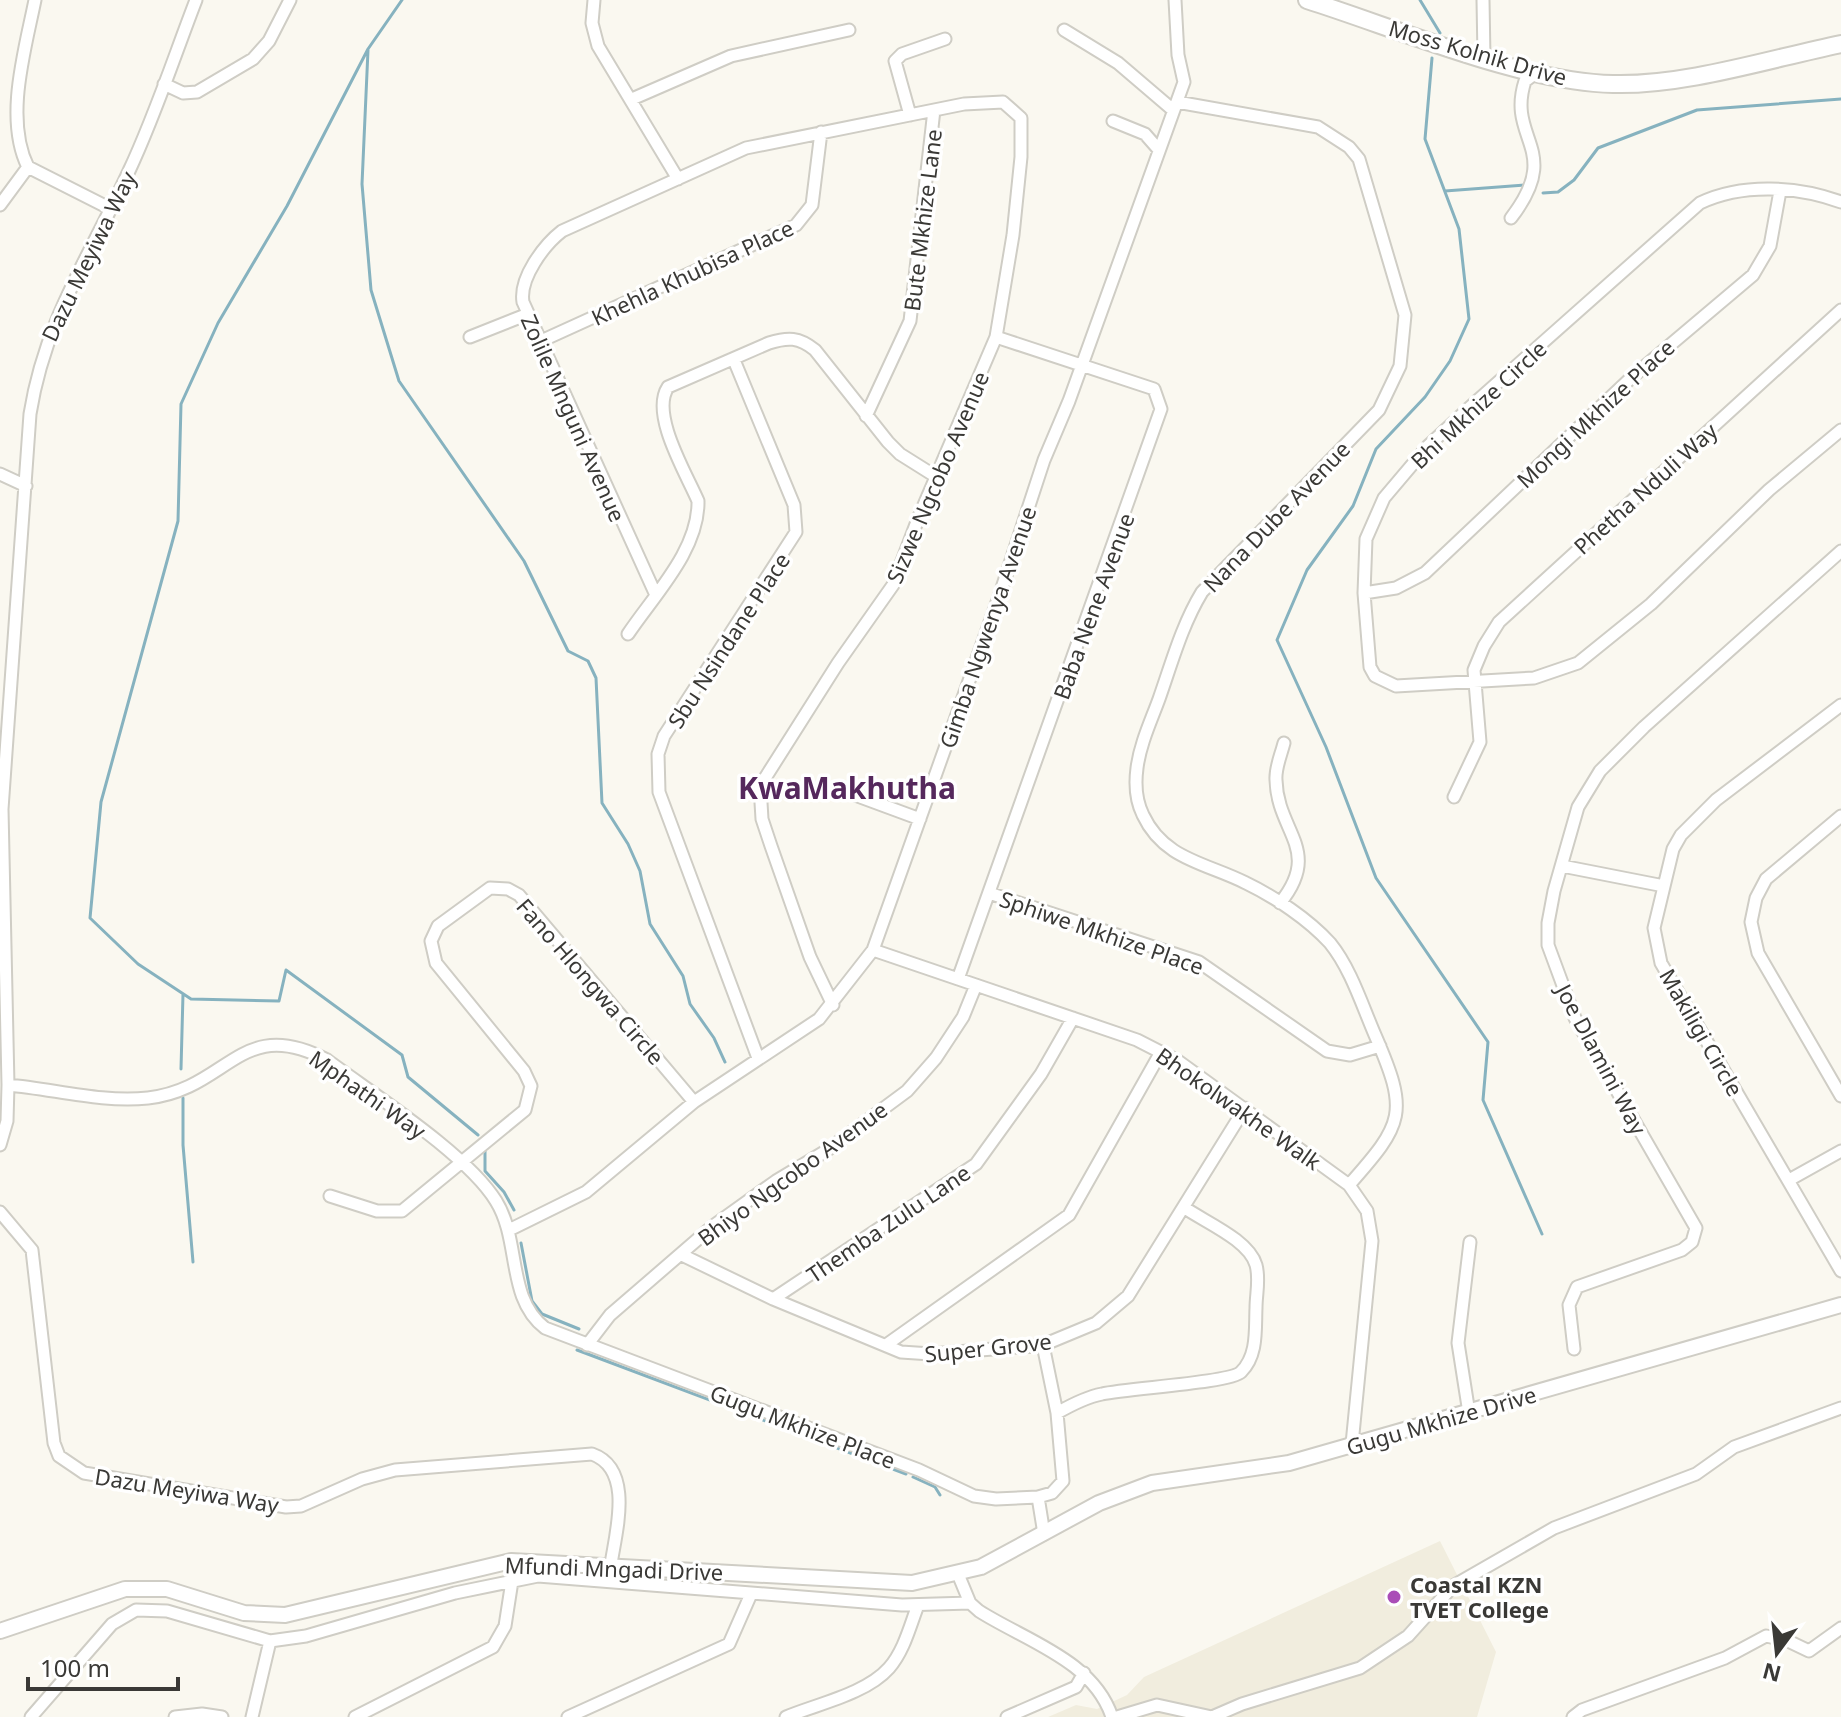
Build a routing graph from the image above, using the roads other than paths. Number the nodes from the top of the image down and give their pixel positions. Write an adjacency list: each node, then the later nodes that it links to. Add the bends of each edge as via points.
1 (35, 0): 23 (street, via 18,111 18,142)
2 (196, 0): 14 (street, Dazu Meyiwa Way)
3 (290, 0): 14 (street, via 253,59 197,92 183,93)
4 (594, 0): 15 (street, via 594,35)
5 (1175, 0): 17 (street, Gimba Ngwenya Avenue, via 1184,75)
6 (1307, 0): 12 (main road, Moss Kolnik Drive)
7 (1483, 0): 12 (street)
8 (849, 30): 15 (street, via 731,56)
9 (1064, 30): 17 (street)
10 (945, 39): 19 (street, via 895,61)
11 (1841, 44): 13 (main road, Moss Kolnik Drive, via 1658,82 1572,81)
12 (1484, 57): 13 (main road, Moss Kolnik Drive)
13 (1538, 72): 29 (street, via 1525,81 1519,110 1530,134 1534,181)
14 (164, 84): 28 (street, Dazu Meyiwa Way)
15 (632, 99): 24 (street)
16 (1003, 102): 18 (street, Zolile Mnguni Avenue); 33 (street, Sizwe Ngcobo Avenue, via 1017,111 1023,129)
17 (1175, 106): 22 (street, Gimba Ngwenya Avenue); 56 (street, Nana Dube Avenue, via 1318,127 1349,147 1364,174 1405,315 1400,366 1379,410 1214,578 1193,606 1137,767 1142,813 1161,842)
18 (934, 110): 19 (street, Zolile Mnguni Avenue); 37 (street, Bute Mkhize Lane, via 910,321)
19 (910, 115): 21 (street, Zolile Mnguni Avenue)
20 (1113, 121): 22 (street, via 1145,134)
21 (821, 132): 24 (street, Zolile Mnguni Avenue, via 746,148); 34 (street, Khehla Khubisa Place, via 812,205 796,225)
22 (1159, 150): 36 (street, Gimba Ngwenya Avenue)
23 (28, 167): 27 (street); 28 (street)
24 (678, 179): 31 (street, Zolile Mnguni Avenue, via 552,239 523,290)
25 (1780, 191): 26 (street, Bhi Mkhize Circle); 44 (street, Mongi Mkhize Place, via 1770,246 1753,275 1631,378 1425,573 1409,584); 44 (street, Bhi Mkhize Circle, via 1734,191 1700,203 1428,446 1373,516 1366,539)
26 (1841, 202)
27 (0, 205)
28 (111, 209): 41 (street, Dazu Meyiwa Way, via 50,330 37,371)
29 (1511, 218)
30 (1841, 310): 46 (street, Phetha Nduli Way, via 1499,622 1478,658)
31 (528, 314): 32 (street); 34 (street, Zolile Mnguni Avenue)
32 (470, 337)
33 (996, 337): 36 (street, Baba Nene Avenue); 40 (street, Sizwe Ngcobo Avenue)
34 (541, 341): 43 (street, Zolile Mnguni Avenue)
35 (734, 360): 37 (street, via 784,338 798,340 815,350); 43 (street, via 668,387 661,401 663,418 698,501 698,515 691,540); 65 (street, Sbu Nsindane Place, via 794,505 796,532 664,736 657,773 663,804)
36 (1081, 367): 52 (street, Gimba Ngwenya Avenue); 55 (street, Baba Nene Avenue, via 1154,389 1161,409)
37 (866, 416): 40 (street, via 900,454)
38 (1841, 430): 46 (street, Bhi Mkhize Circle, via 1748,509 1651,604 1578,663 1534,678)
39 (0, 474): 41 (street)
40 (935, 476): 61 (street, Sizwe Ngcobo Avenue, via 887,597 760,786 771,846)
41 (26, 486): 60 (street, Dazu Meyiwa Way, via 2,809)
42 (1841, 551): 53 (street, Joe Dlamini Way, via 1600,771 1578,807)
43 (655, 593): 45 (street)
44 (1364, 593): 46 (street, Bhi Mkhize Circle, via 1375,676 1396,686)
45 (628, 634)
46 (1473, 682): 50 (street, via 1480,742)
47 (1841, 705): 54 (street, Makiligi Circle, via 1690,822 1673,849)
48 (1284, 743): 56 (street, via 1276,783 1300,858 1296,878)
49 (855, 795): 52 (street)
50 (1454, 797)
51 (1841, 816): 67 (street, via 1766,879 1751,922 1758,953)
52 (920, 819): 57 (street, Gimba Ngwenya Avenue)
53 (1562, 866): 54 (street); 88 (street, Joe Dlamini Way, via 1548,923 1553,966 1575,1018 1696,1228 1692,1242 1682,1250 1577,1287 1569,1305)
54 (1664, 886): 73 (street, Makiligi Circle, via 1654,939 1661,963)
55 (989, 893): 58 (street, Baba Nene Avenue); 63 (street, Sphiwe Mkhize Place, via 1199,962 1327,1051 1350,1055)
56 (1280, 903): 63 (street, Nana Dube Avenue, via 1342,960)
57 (873, 950): 58 (street, Bhokolwakhe Walk); 61 (street, Gimba Ngwenya Avenue)
58 (958, 979): 59 (street, Bhokolwakhe Walk)
59 (976, 985): 62 (street, Bhokolwakhe Walk); 80 (street, Bhiyo Ngcobo Avenue, via 963,1017 907,1091 752,1197)
60 (2, 1002): 66 (street, Dazu Meyiwa Way)
61 (833, 1005): 65 (street, Gimba Ngwenya Avenue)
62 (1073, 1018): 64 (street, Bhokolwakhe Walk); 82 (street, Themba Zulu Lane, via 1032,1087 976,1164)
63 (1380, 1046): 74 (street, Nana Dube Avenue, via 1394,1080 1395,1125)
64 (1161, 1052): 69 (street, Bhokolwakhe Walk); 86 (street, via 1069,1215)
65 (758, 1058): 68 (street, Gimba Ngwenya Avenue)
66 (8, 1085): 70 (street, Dazu Meyiwa Way); 72 (street, Mphathi Way, via 149,1098 192,1087 260,1045 282,1044 327,1060)
67 (1841, 1096)
68 (694, 1102): 72 (street, Fano Hlongwa Circle, via 519,895 490,888 438,926 431,941 436,963 531,1086 525,1110); 78 (street, Gimba Ngwenya Avenue, via 586,1192)
69 (1245, 1108): 74 (street, Bhokolwakhe Walk); 76 (street, Super Grove)
70 (0, 1145)
71 (1841, 1151): 73 (street)
72 (461, 1161): 75 (street, via 402,1211 377,1211); 78 (street, Mphathi Way, via 495,1199)
73 (1789, 1180): 81 (street, Makiligi Circle)
74 (1349, 1185): 92 (street, Bhokolwakhe Walk, via 1367,1211 1372,1241)
75 (330, 1196)
76 (1185, 1208): 87 (street, Super Grove, via 1116,1308 1080,1332); 90 (street, via 1254,1260 1256,1323 1248,1363 1229,1380 1100,1394)
77 (0, 1212): 95 (street, Dazu Meyiwa Way, via 32,1250 54,1443 70,1466 107,1478 286,1507 395,1470 592,1454 615,1473 619,1497)
78 (509, 1230): 84 (street, Mphathi Way, via 523,1303)
79 (1470, 1242): 91 (street, via 1458,1343)
80 (682, 1255): 82 (street, Super Grove); 85 (street, Bhiyo Ngcobo Avenue, via 610,1315)
81 (1841, 1271)
82 (773, 1299): 86 (street, Super Grove)
83 (1841, 1305): 91 (street, Gugu Mkhize Drive)
84 (533, 1319): 85 (street, Gugu Mkhize Place)
85 (587, 1345): 93 (street, Gugu Mkhize Place, via 919,1470 974,1496)
86 (886, 1345): 87 (street, Super Grove, via 913,1355)
87 (1043, 1345): 90 (street)
88 (1574, 1349)
89 (1841, 1408): 113 (street, via 1734,1447 1696,1474 1554,1528 1453,1586 1408,1636 1360,1668 1212,1717 1157,1705)
90 (1057, 1413): 93 (street, via 1063,1472 1058,1489)
91 (1469, 1413): 92 (street, Gugu Mkhize Drive)
92 (1352, 1444): 94 (street, Gugu Mkhize Drive, via 1264,1468 1152,1483 1099,1503)
93 (1038, 1497): 94 (street)
94 (1044, 1534): 96 (street, Mfundi Mngadi Drive)
95 (611, 1564): 96 (street, Mfundi Mngadi Drive, via 873,1583 912,1583); 102 (street, Mfundi Mngadi Drive, via 493,1563 265,1617 167,1589 125,1589)
96 (958, 1574): 99 (street)
97 (512, 1581): 98 (street, via 557,1576); 103 (street); 109 (street, via 505,1626 493,1647)
98 (751, 1594): 100 (street); 110 (street, via 729,1644)
99 (970, 1603): 100 (street); 104 (street)
100 (918, 1605): 111 (street, via 896,1658 877,1679)
101 (1841, 1628): 114 (street, via 1809,1651 1766,1636 1725,1658)
102 (0, 1631)
103 (270, 1641): 105 (street, via 167,1611 136,1610 112,1624); 108 (street)
104 (1084, 1673): 112 (street, via 1076,1687); 113 (street)
105 (31, 1717)
106 (175, 1717): 107 (street)
107 (222, 1717)
108 (252, 1717)
109 (355, 1717)
110 (568, 1717)
111 (786, 1717)
112 (1007, 1717)
113 (1115, 1717)
114 (1573, 1717)

